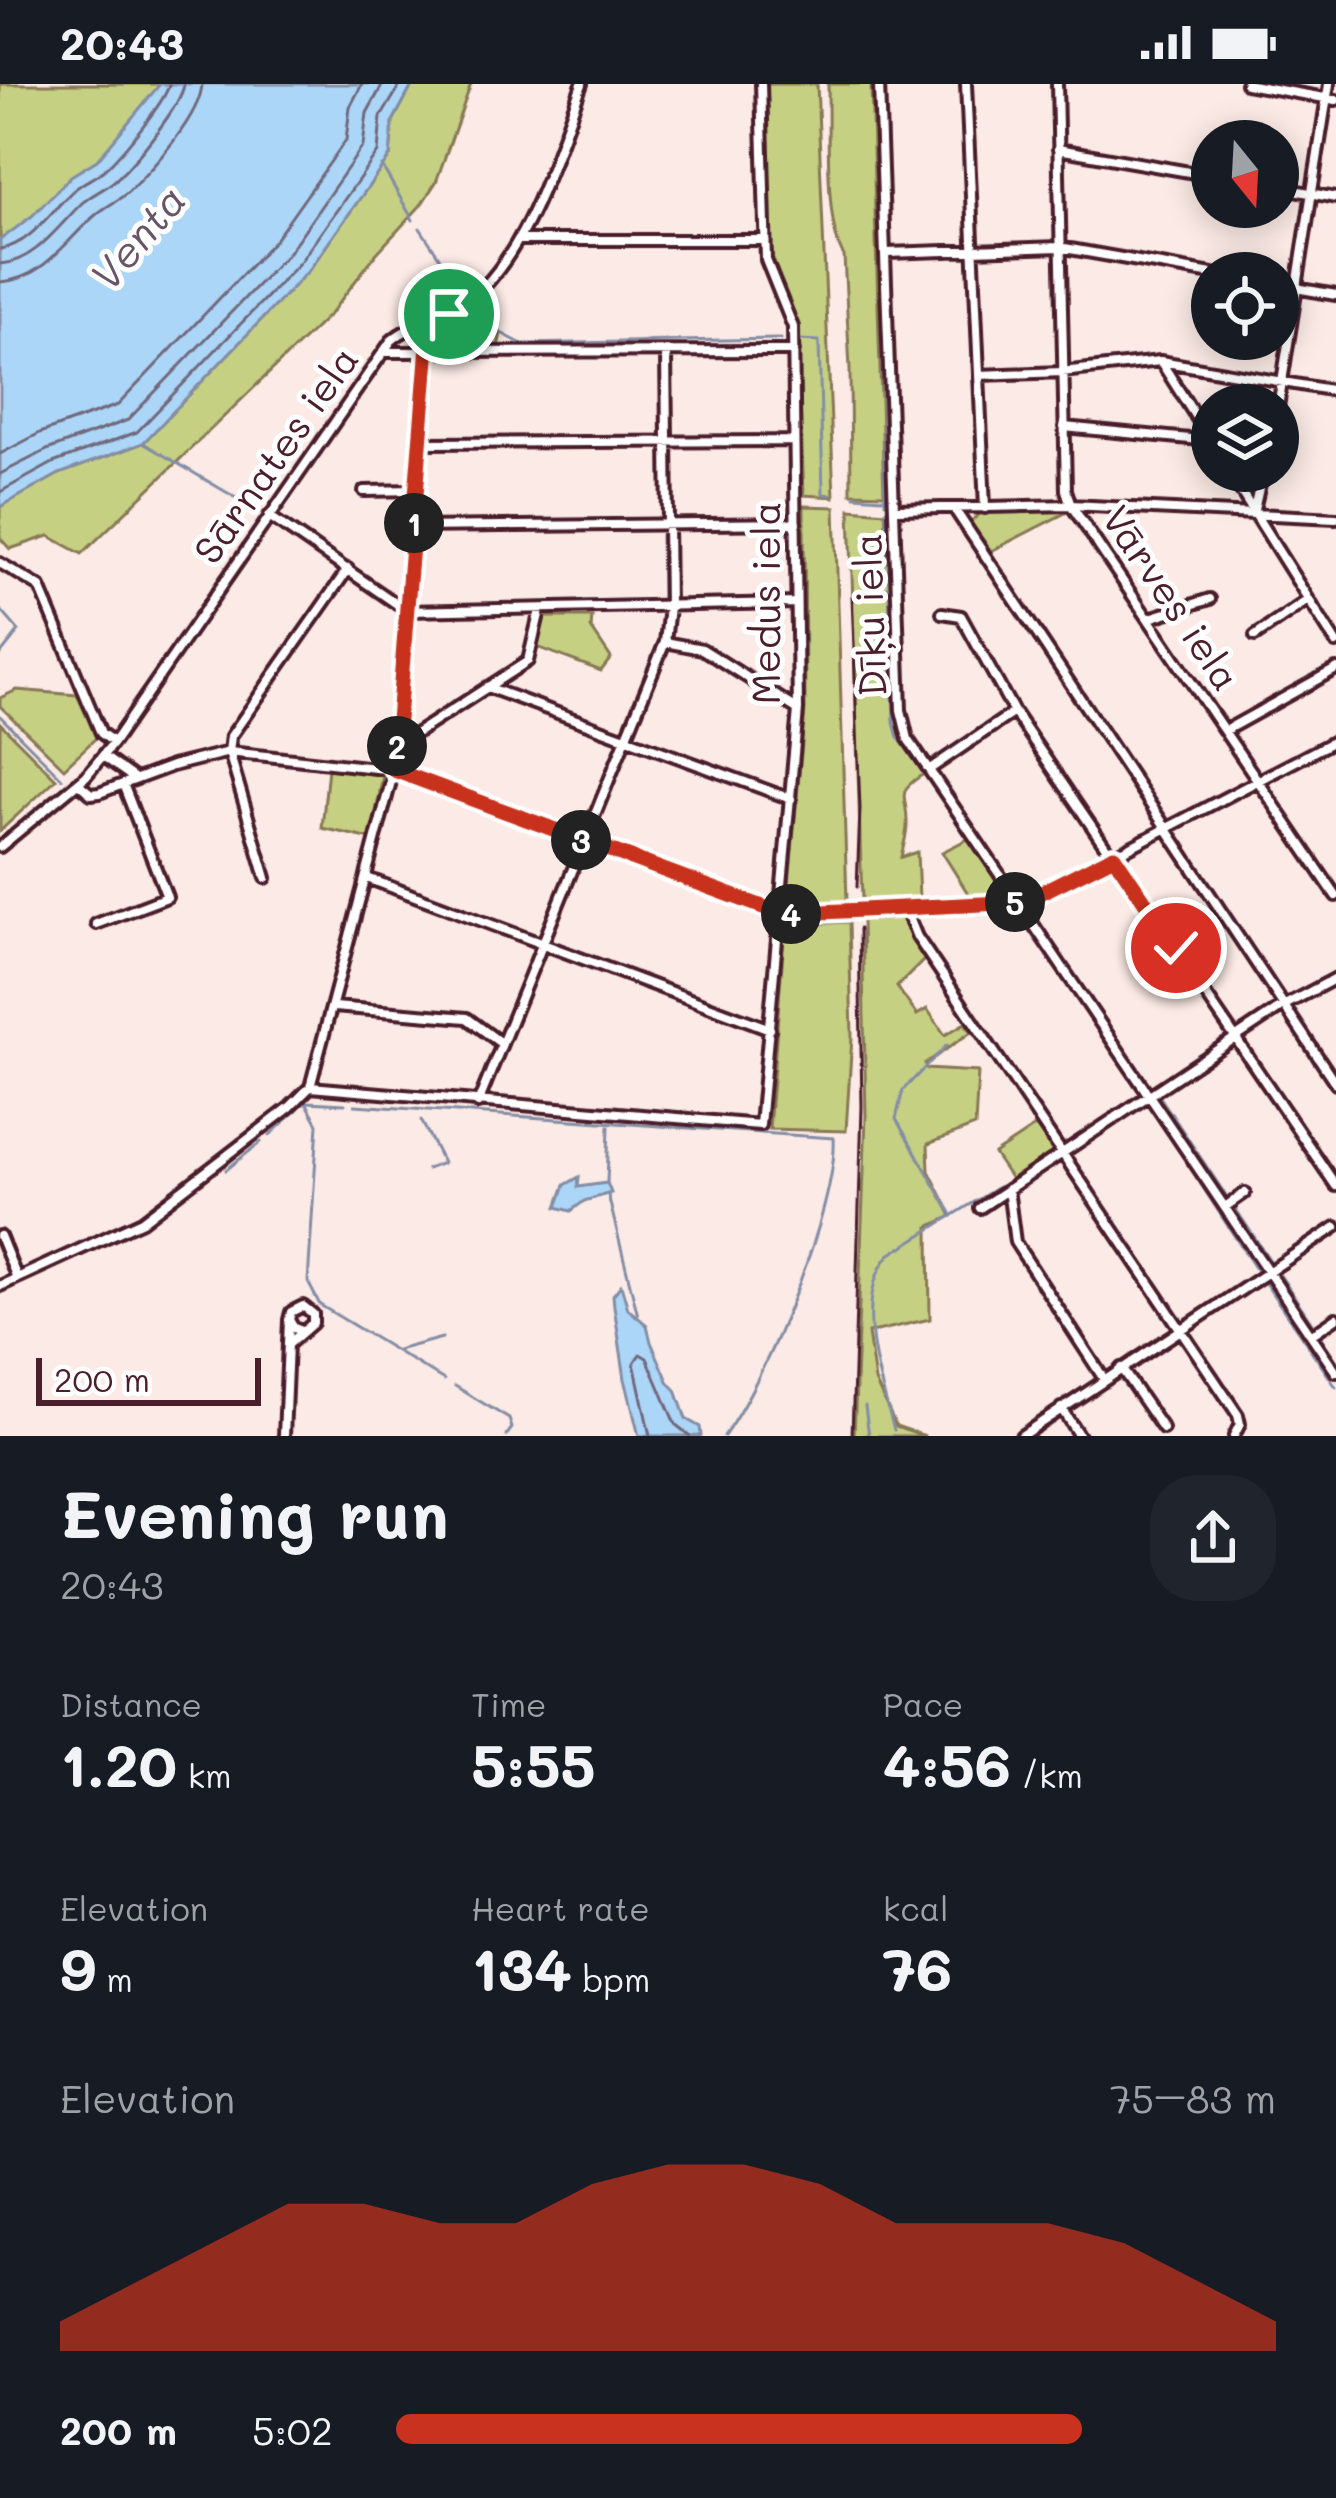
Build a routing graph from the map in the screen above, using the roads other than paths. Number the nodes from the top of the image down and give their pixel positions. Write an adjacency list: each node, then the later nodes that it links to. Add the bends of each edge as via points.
1 (582, 84): 14 (street)
2 (761, 84): 15 (street, Medus iela)
3 (880, 84): 18 (street, Dīķu iela)
4 (967, 84): 17 (street)
5 (1057, 84): 9 (street, Vārves iela)
6 (1246, 84): 8 (street)
7 (1329, 84): 8 (street)
8 (1331, 99): 12 (street)
9 (1058, 149): 10 (street); 16 (street, Vārves iela)
10 (1191, 172)
11 (1299, 191): 12 (street)
12 (1312, 193): 13 (street); 20 (street)
13 (1336, 198)
14 (519, 240): 15 (street); 23 (street, via 464,305)
15 (765, 240): 24 (street, Medus iela)
16 (1059, 248): 17 (street); 19 (street); 30 (street, Vārves iela)
17 (973, 250): 18 (street); 31 (street)
18 (887, 253): 46 (street, Dīķu iela)
19 (1191, 270)
20 (1299, 275)
21 (1299, 288): 22 (street)
22 (1336, 295)
23 (430, 320): 25 (street, via 401,332); 26 (street)
24 (794, 351): 27 (street, Sārnates iela); 37 (street, Medus iela)
25 (383, 352): 26 (street, Sārnates iela); 48 (street, Sārnates iela)
26 (429, 353): 27 (street, Sārnates iela); 39 (street)
27 (666, 353): 38 (street)
28 (1287, 360): 32 (street)
29 (1160, 361): 30 (street); 32 (street); 34 (street)
30 (1062, 372): 31 (street); 35 (street, Vārves iela)
31 (979, 375): 45 (street)
32 (1284, 382): 33 (street)
33 (1336, 391)
34 (1191, 409)
35 (1064, 427): 36 (street); 44 (street, Vārves iela)
36 (1191, 440)
37 (794, 441): 38 (street); 51 (street, Medus iela)
38 (667, 442): 39 (street); 52 (street)
39 (421, 443): 41 (street)
40 (364, 490): 41 (street)
41 (417, 490): 53 (street)
42 (1240, 492): 49 (street)
43 (1258, 492): 49 (street)
44 (1071, 505): 45 (street); 49 (street); 63 (street, Vārves iela)
45 (985, 508): 47 (street)
46 (897, 509): 47 (street); 78 (street, Dīķu iela, via 901,710 908,739)
47 (955, 510): 85 (street)
48 (269, 515): 55 (street); 74 (street, Sārnates iela)
49 (1253, 516): 50 (street); 57 (street)
50 (1336, 518)
51 (796, 523): 52 (street); 58 (street, Medus iela)
52 (668, 524): 53 (street); 59 (street)
53 (413, 527): 61 (street)
54 (0, 563): 74 (street, via 40,586 101,733)
55 (348, 568): 61 (street); 76 (street, via 231,736)
56 (1210, 599): 63 (street)
57 (1308, 600): 64 (street); 66 (street)
58 (795, 603): 59 (street); 69 (street, Medus iela)
59 (669, 607): 60 (street); 65 (street)
60 (540, 610): 61 (street); 68 (street, via 528,661)
61 (407, 611): 75 (street)
62 (942, 613): 70 (street, via 961,616)
63 (1150, 618): 71 (street, Vārves iela)
64 (1255, 636)
65 (665, 642): 69 (street, via 702,649); 72 (street)
66 (1336, 644)
67 (1336, 669): 71 (street)
68 (487, 687): 72 (street); 75 (street)
69 (798, 710): 84 (street, Medus iela)
70 (1014, 712): 78 (street); 88 (street)
71 (1226, 730): 81 (street, Vārves iela)
72 (627, 738): 84 (street); 86 (street)
73 (1336, 740): 81 (street)
74 (113, 742): 77 (street, Sārnates iela)
75 (397, 746): 79 (street)
76 (230, 752): 79 (street); 80 (street); 89 (street)
77 (103, 756): 80 (street); 82 (street, Sārnates iela)
78 (930, 769): 92 (street, Dīķu iela)
79 (394, 770): 86 (street); 90 (street)
80 (135, 779): 83 (street)
81 (1259, 781): 85 (street); 91 (street, Vārves iela)
82 (78, 782): 83 (street, via 91,794); 87 (street, Sārnates iela)
83 (123, 784): 95 (street, via 167,897)
84 (791, 800): 94 (street, Medus iela)
85 (1165, 830): 88 (street); 99 (street)
86 (583, 841): 94 (street); 96 (street)
87 (0, 847)
88 (1114, 856): 92 (street); 101 (street)
89 (266, 878)
90 (367, 878): 96 (street); 98 (street)
91 (1336, 896)
92 (1017, 902): 93 (street); 105 (street, Dīķu iela)
93 (905, 908): 94 (street); 107 (street, via 917,938)
94 (782, 914): 100 (street, Medus iela)
95 (96, 924)
96 (542, 943): 100 (street); 102 (street)
97 (1336, 978): 99 (street)
98 (334, 1006): 102 (street, via 467,1018); 104 (street)
99 (1283, 1006): 101 (street); 103 (street)
100 (770, 1029): 106 (street, Medus iela, via 760,1126)
101 (1236, 1038): 105 (street); 108 (street)
102 (502, 1044): 106 (street)
103 (1336, 1084)
104 (310, 1087): 106 (street); 116 (street, via 142,1221)
105 (1148, 1095): 107 (street); 111 (street, Dīķu iela)
106 (478, 1103)
107 (1062, 1153): 109 (street); 120 (street)
108 (1336, 1186)
109 (1008, 1190): 112 (street); 126 (street, via 1015,1242)
110 (1245, 1193): 111 (street)
111 (1225, 1207): 115 (street, Dīķu iela)
112 (980, 1208)
113 (1336, 1227): 115 (street)
114 (0, 1236): 116 (street)
115 (1268, 1271): 120 (street); 122 (street, Dīķu iela)
116 (17, 1278): 117 (street)
117 (0, 1286)
118 (1336, 1318): 122 (street)
119 (290, 1320): 121 (street); 121 (street, via 295,1308 308,1308 313,1323); 123 (street)
120 (1180, 1328): 124 (street); 132 (street, via 1238,1415)
121 (302, 1331): 123 (street)
122 (1311, 1335): 125 (street, Dīķu iela)
123 (289, 1344): 129 (street)
124 (1121, 1368): 126 (street); 128 (street)
125 (1336, 1372)
126 (1104, 1379): 127 (street)
127 (1061, 1408): 130 (street); 131 (street)
128 (1163, 1429)
129 (284, 1436)
130 (1021, 1436)
131 (1079, 1436)
132 (1234, 1436)

